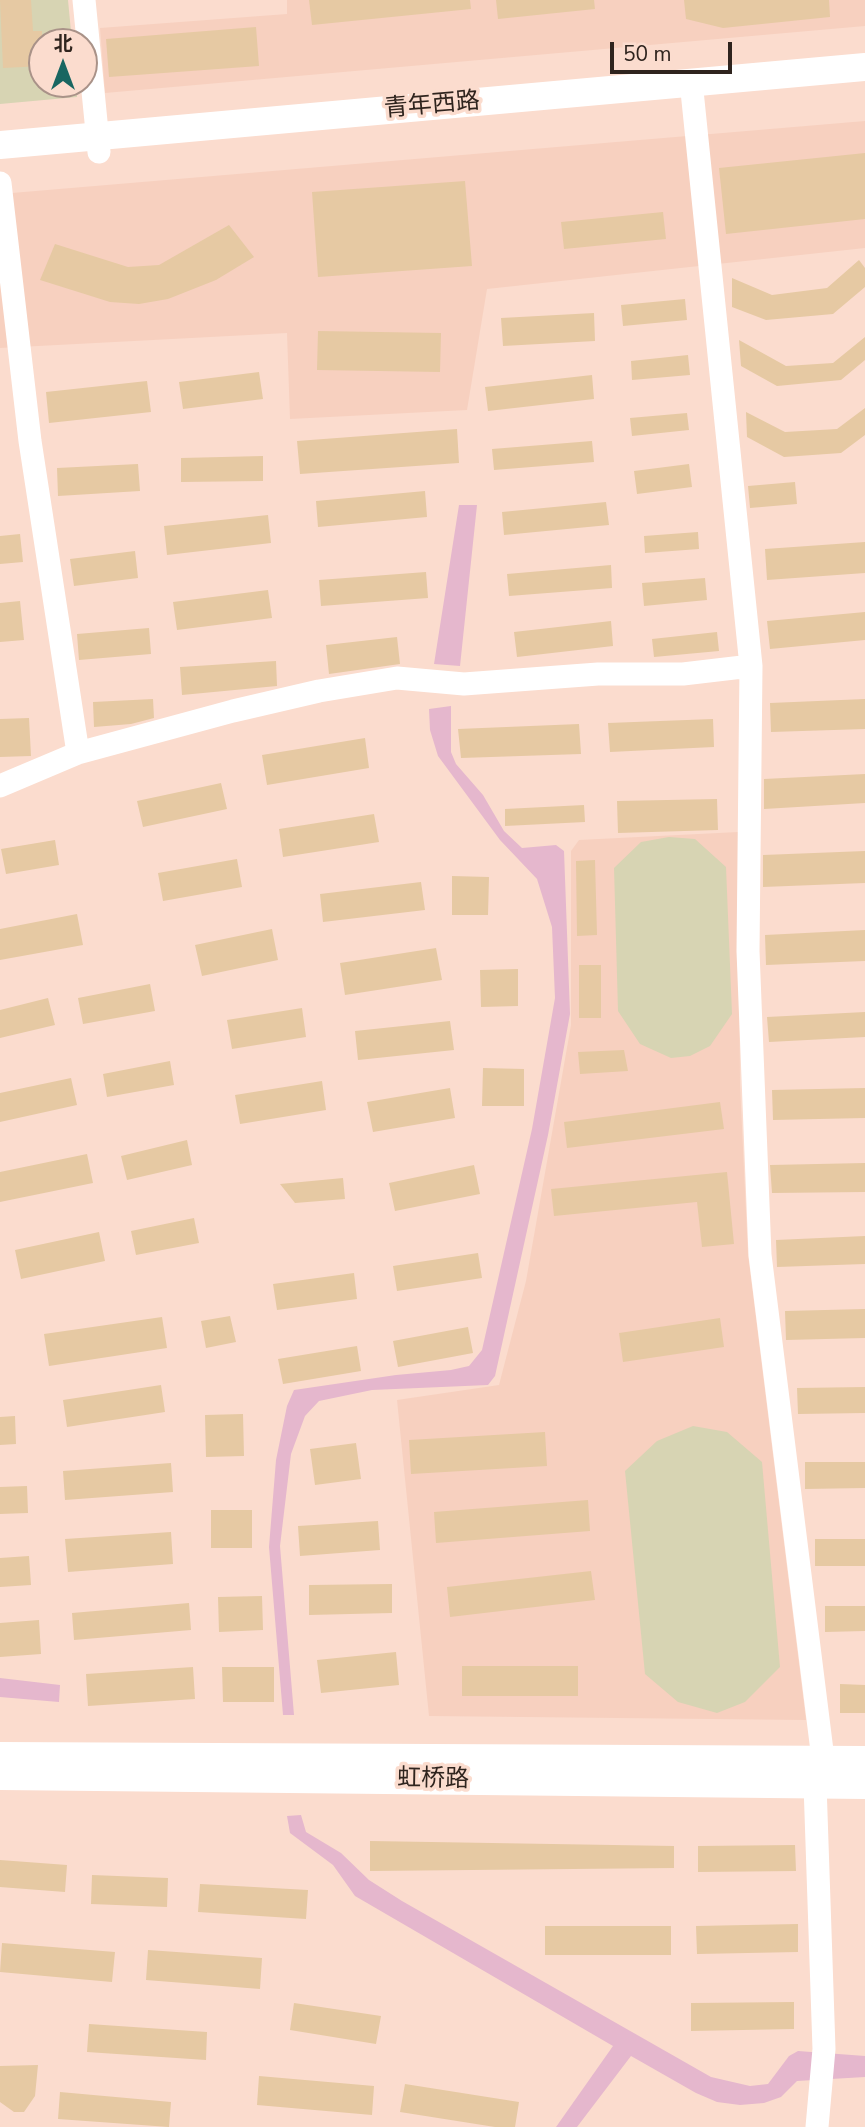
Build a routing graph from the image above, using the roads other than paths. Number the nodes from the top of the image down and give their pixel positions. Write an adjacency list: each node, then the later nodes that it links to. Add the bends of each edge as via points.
1 (84, 0): 6 (street)
2 (865, 67): 4 (main road, 青年西路)
3 (865, 83): 4 (main road, 青年西路)
4 (691, 90): 6 (main road, 青年西路); 9 (street)
5 (0, 145): 6 (main road, 青年西路)
6 (99, 145): 7 (main road, 青年西路)
7 (0, 161)
8 (0, 183): 10 (street, via 30,441)
9 (751, 666): 10 (street, via 683,674 598,674 464,684 397,678 233,711); 14 (street, via 748,951 760,1255)
10 (78, 753): 11 (street)
11 (0, 786)
12 (0, 1756): 14 (main road, 虹桥路)
13 (865, 1760): 14 (main road, 虹桥路)
14 (819, 1772): 15 (main road, 虹桥路); 16 (main road, 虹桥路); 17 (street, via 824,2049)
15 (0, 1776)
16 (865, 1785)
17 (817, 2127)

